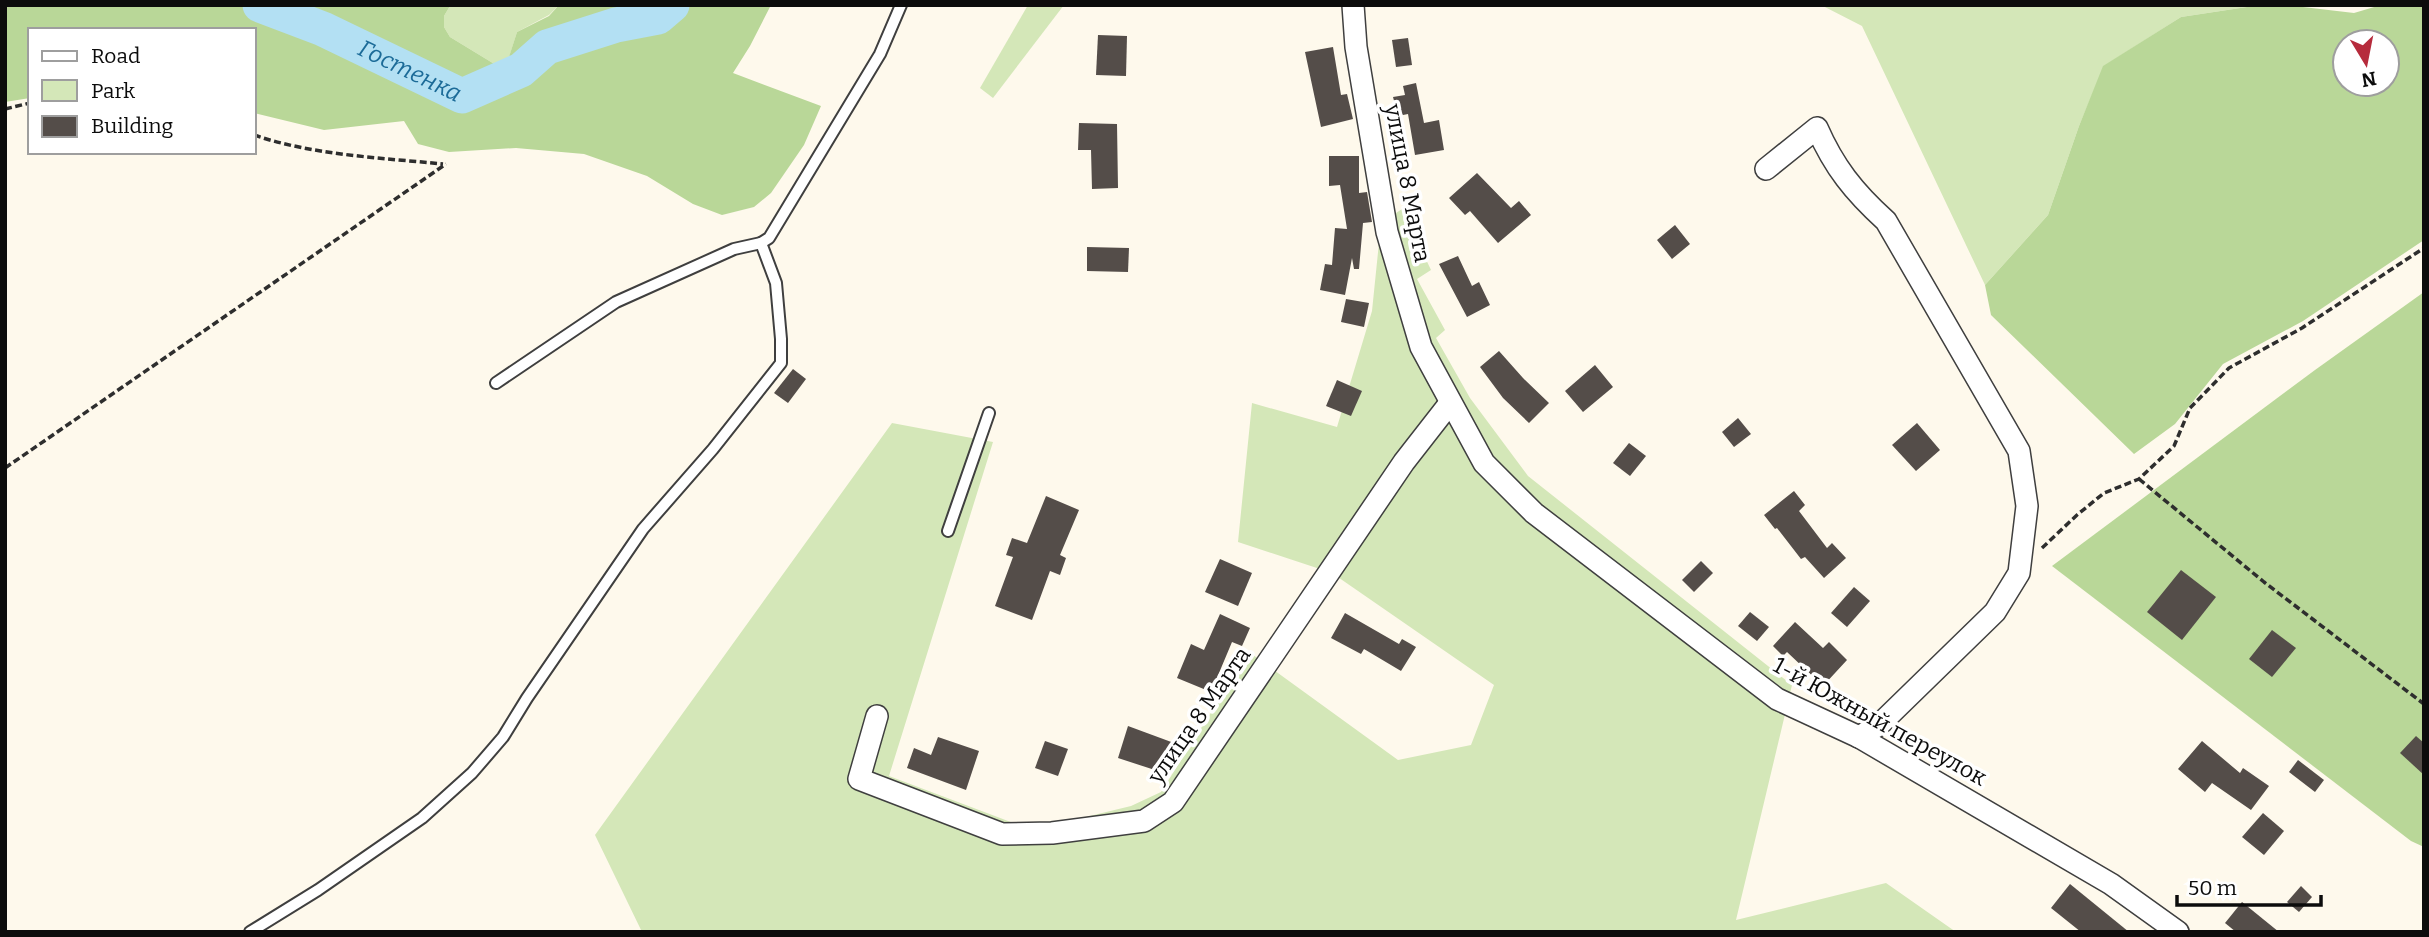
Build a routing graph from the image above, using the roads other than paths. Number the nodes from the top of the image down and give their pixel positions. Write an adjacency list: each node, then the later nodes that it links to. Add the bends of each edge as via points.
1 (901, 5): 4 (lane, via 880,54 769,237)
2 (1353, 5): 6 (street, улица 8 Марта, via 1387,232 1421,347)
3 (1766, 169): 11 (street, via 1817,128 1830,158 1886,221 2019,451 2027,506 2019,573 1995,612 1879,725)
4 (761, 243): 5 (lane, via 734,249 616,302); 12 (lane, via 776,284 781,363 643,529 503,737 472,774 422,818)
5 (496, 383)
6 (1450, 403): 8 (street, улица 8 Марта, via 1484,463); 10 (street, улица 8 Марта, via 1404,462 1173,802 1144,821 1052,833 1002,834 859,779)
7 (989, 413): 9 (lane)
8 (1534, 513): 11 (street, 1-й Южный переулок, via 1777,699)
9 (948, 531)
10 (877, 716)
11 (1859, 737): 13 (street, 1-й Южный переулок, via 2111,884)
12 (250, 932)
13 (2178, 932)

